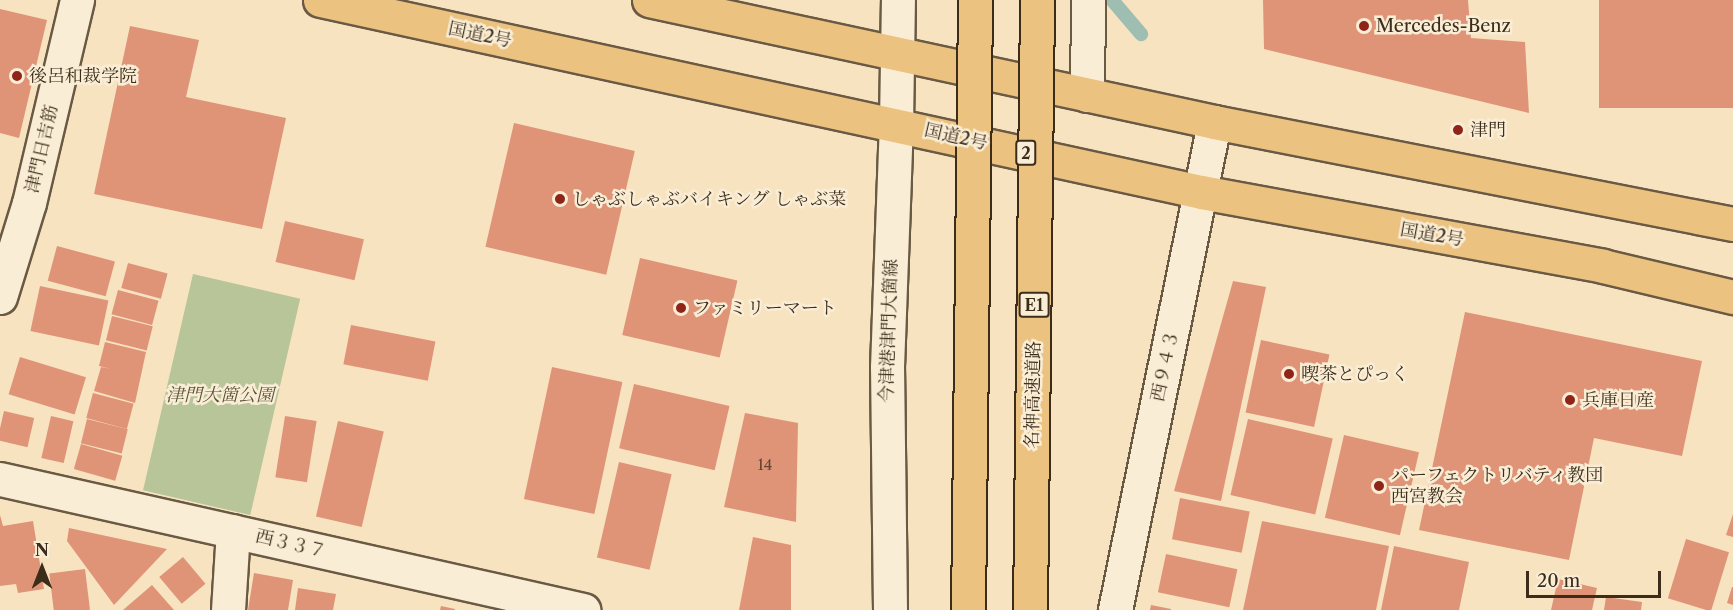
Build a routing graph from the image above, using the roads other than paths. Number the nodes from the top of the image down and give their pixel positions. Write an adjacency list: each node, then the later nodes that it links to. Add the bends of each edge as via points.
1 (77, 0): 14 (street, 津門日吉筋, via 29,203)
2 (320, 0): 11 (highway, 国道2号 / 2)
3 (650, 0): 8 (highway)
4 (898, 0): 8 (street, 今津港津門大箇線)
5 (975, 0): 21 (highway, bridge)
6 (1037, 0): 22 (highway, 名神高速道路 / E1, bridge)
7 (1088, 0): 9 (street)
8 (896, 52): 9 (highway); 11 (street, 今津港津門大箇線)
9 (1087, 95): 10 (highway)
10 (1214, 122): 12 (street, 西９４３); 13 (highway)
11 (896, 124): 12 (highway, 国道2号 / 2); 20 (street, 今津港津門大箇線, via 886,367)
12 (1201, 192): 15 (highway, 国道2号 / 2, via 1603,266); 23 (street, 西９４３)
13 (1733, 224)
14 (0, 297)
15 (1733, 297)
16 (0, 479): 17 (street, 西３３７)
17 (233, 531): 18 (street, 西３３７); 19 (street)
18 (563, 608)
19 (228, 610)
20 (890, 610)
21 (969, 610)
22 (1030, 610)
23 (1115, 610)

